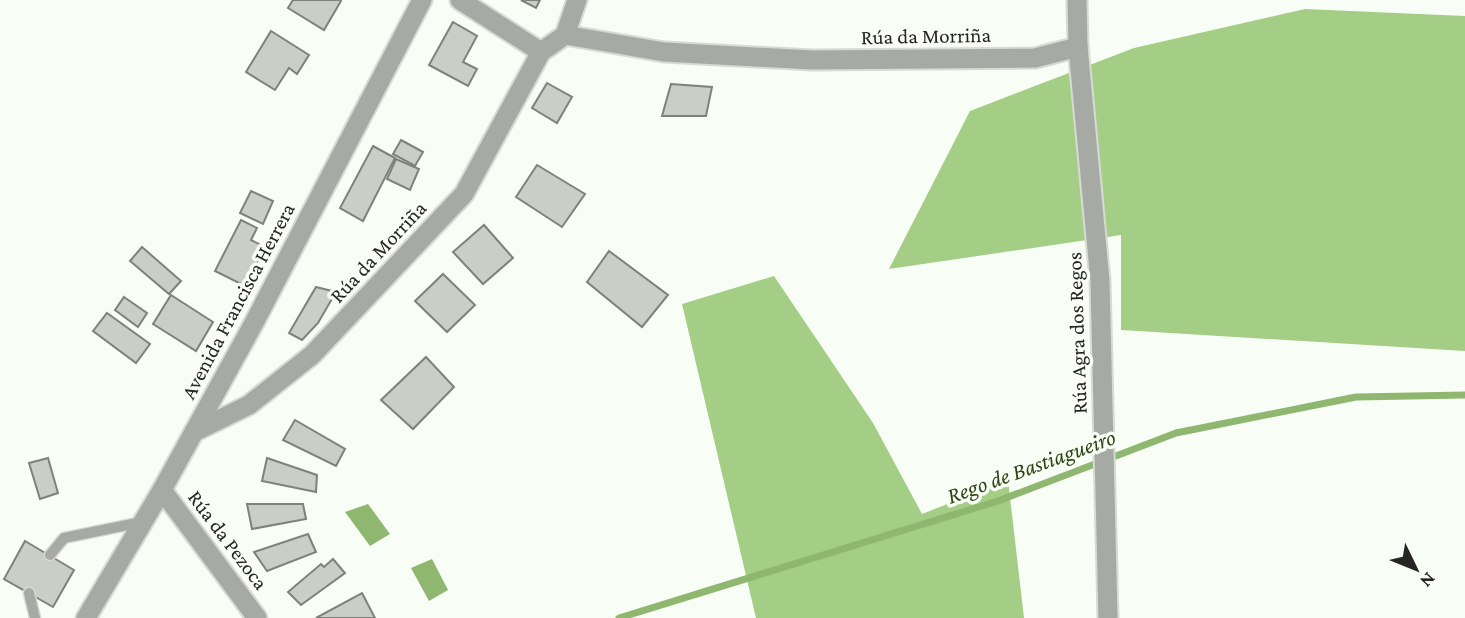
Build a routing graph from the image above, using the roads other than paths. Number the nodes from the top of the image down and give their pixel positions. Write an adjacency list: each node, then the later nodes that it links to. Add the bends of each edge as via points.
1 (422, 0): 8 (street, Avenida Francisca Herrera)
2 (460, 0): 7 (street)
3 (577, 0): 5 (street)
4 (1077, 0): 6 (street, Rúa Agra dos Regos)
5 (565, 35): 6 (street, Rúa da Morriña, via 664,52 812,60 1035,58); 7 (street, Rúa da Morriña)
6 (1078, 47): 16 (street, Rúa Agra dos Regos, via 1100,281)
7 (541, 52): 8 (street, Rúa da Morriña, via 464,194 312,355 249,405)
8 (194, 432): 9 (street, Avenida Francisca Herrera)
9 (162, 490): 10 (street, Avenida Francisca Herrera); 15 (street, Rúa da Pezoca)
10 (143, 522): 11 (lane, via 64,538); 14 (street, Avenida Francisca Herrera)
11 (50, 555)
12 (29, 593): 13 (lane)
13 (35, 618)
14 (86, 618)
15 (257, 618)
16 (1108, 618)

